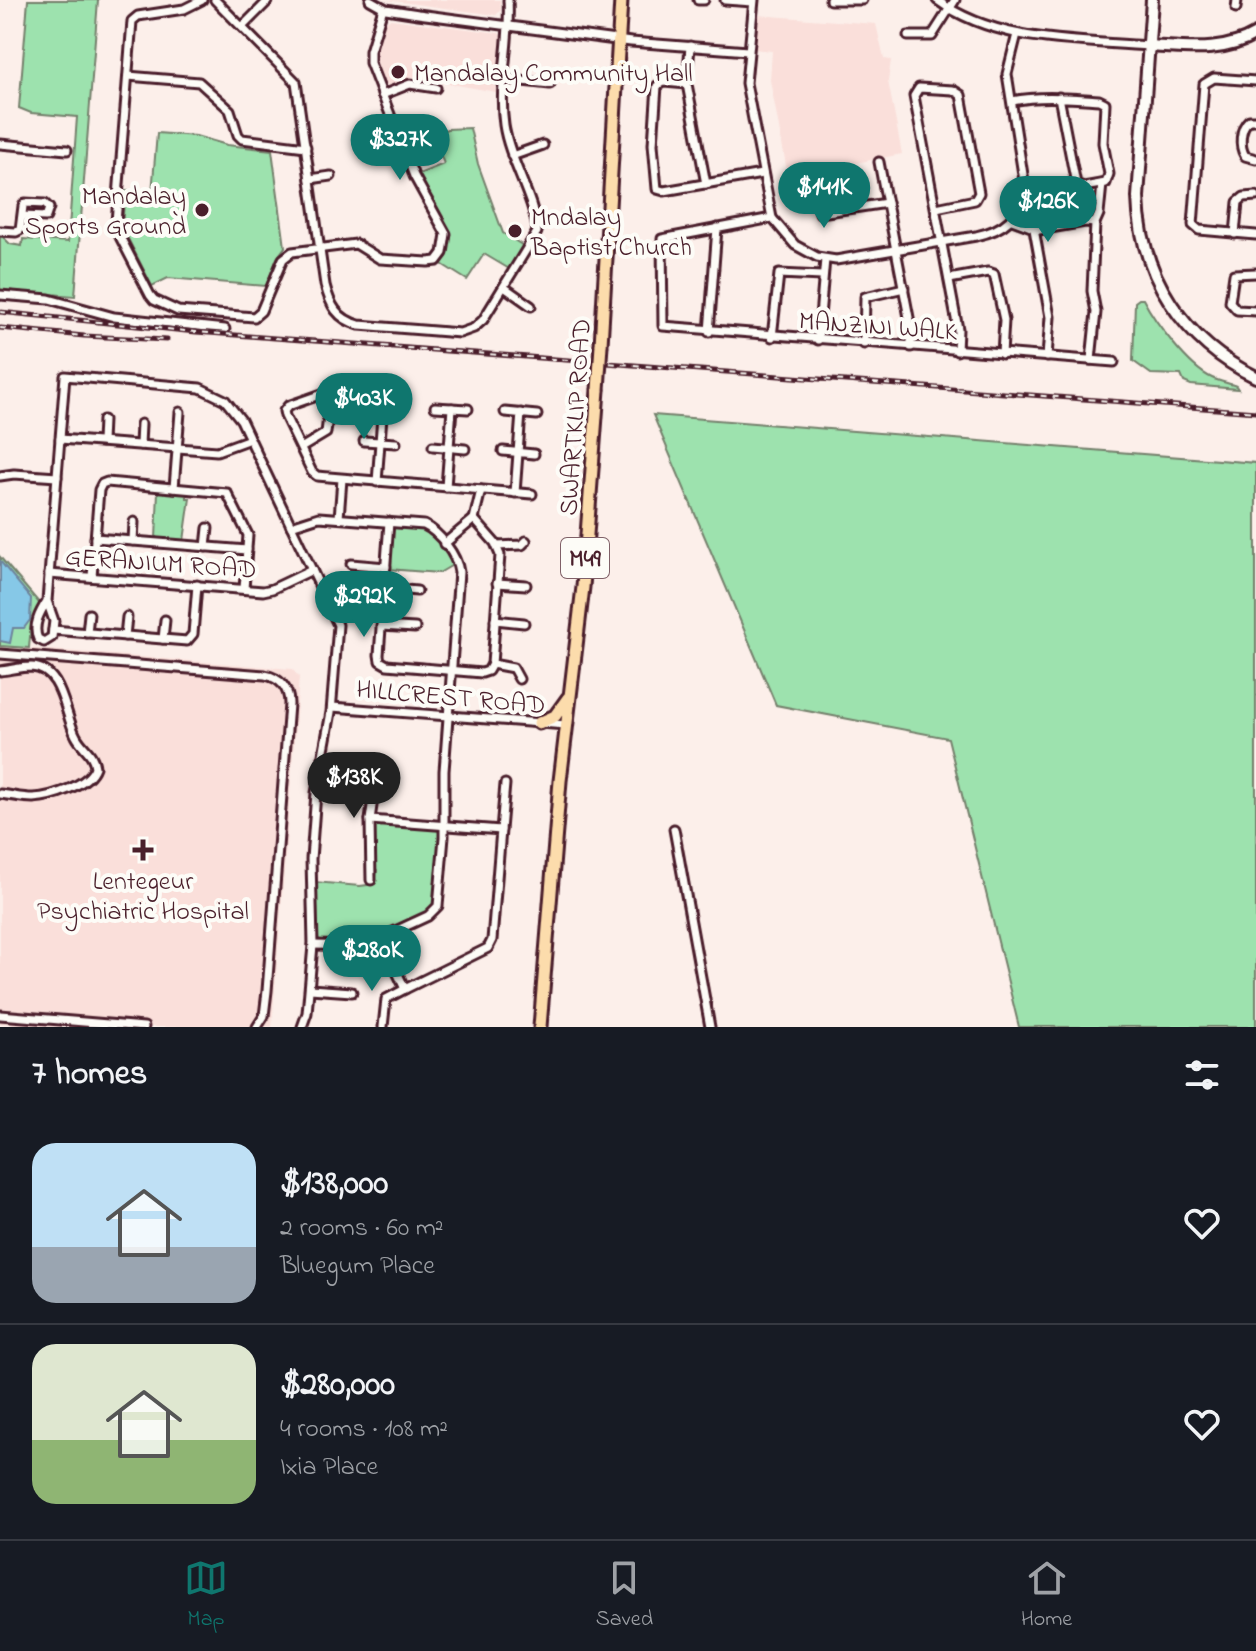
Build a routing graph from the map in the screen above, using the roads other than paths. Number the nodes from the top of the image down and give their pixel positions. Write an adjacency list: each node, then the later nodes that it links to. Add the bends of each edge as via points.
1 (202, 0): 25 (street, via 184,9 134,18)
2 (215, 0): 17 (street)
3 (370, 0): 14 (street)
4 (508, 0): 16 (street)
5 (621, 0): 21 (main road, SWARTKLIP ROAD / M49)
6 (725, 0): 12 (street)
7 (830, 0): 8 (street)
8 (862, 0)
9 (937, 0): 15 (street)
10 (955, 0): 15 (street)
11 (1152, 0): 23 (main road)
12 (753, 1): 24 (street)
13 (267, 2): 17 (street)
14 (383, 8): 16 (street); 31 (street, via 369,55)
15 (949, 9): 18 (street); 20 (street, via 932,36)
16 (510, 26): 21 (street); 26 (street)
17 (242, 27): 37 (street, via 296,82)
18 (1017, 34): 23 (street); 33 (street, via 1007,67)
19 (1256, 34): 23 (main road, via 1211,49)
20 (908, 36)
21 (618, 40): 22 (street); 161 (main road, SWARTKLIP ROAD / M49, bridge, via 598,390)
22 (690, 46): 24 (street); 29 (street)
23 (1149, 46): 83 (main road, via 1138,197 1146,254 1183,322 1223,359)
24 (748, 51): 42 (street, via 747,90)
25 (128, 76): 37 (street, via 199,82 230,110 242,139); 61 (street, via 117,228 154,300 178,311 254,317 284,257)
26 (504, 79): 28 (street); 39 (street, via 502,111)
27 (1256, 81): 58 (street, via 1214,78 1203,87 1193,225)
28 (550, 84)
29 (687, 84): 47 (street); 47 (street, via 657,86 655,183 664,191)
30 (436, 88): 31 (street, via 410,84)
31 (382, 95): 61 (street, via 414,176 446,234 443,253 428,262 380,259 356,244)
32 (1059, 97): 33 (street); 46 (street, via 1076,184); 46 (street, via 1106,104)
33 (1012, 101): 53 (street, via 1025,187)
34 (1256, 120): 40 (street, via 1243,126 1241,149)
35 (0, 144): 38 (street)
36 (543, 145): 39 (street)
37 (306, 147): 45 (street)
38 (67, 150)
39 (512, 156): 67 (street, via 538,229)
40 (1256, 159)
41 (879, 162): 49 (street)
42 (762, 174): 47 (street); 52 (street)
43 (810, 174): 49 (street, via 820,213)
44 (331, 176): 45 (street)
45 (310, 179): 61 (street)
46 (1105, 182): 54 (street)
47 (706, 184)
48 (1256, 196): 58 (street, via 1238,202)
49 (887, 203): 62 (street)
50 (936, 208): 50 (street, via 975,200 979,193 959,92 923,87 914,96); 60 (street)
51 (22, 216): 57 (street, via 18,232)
52 (772, 218): 55 (street); 63 (street, via 795,245)
53 (1012, 220): 56 (street); 60 (street, via 991,233)
54 (1095, 223): 56 (street); 81 (street)
55 (717, 228): 73 (street); 73 (street, MANZINI WALK, via 666,237 660,243 663,326)
56 (1034, 229): 80 (street, via 1050,317)
57 (0, 231)
58 (1235, 234): 59 (street)
59 (1256, 235)
60 (941, 242): 62 (street); 66 (street)
61 (320, 248): 67 (street, via 331,303 342,318 359,325 467,331 483,320)
62 (897, 251): 63 (street); 68 (street)
63 (825, 259): 65 (street)
64 (1256, 273): 71 (street, via 1234,274 1230,302 1233,308)
65 (822, 276): 74 (street, via 779,274); 75 (street)
66 (949, 279): 78 (street); 79 (street, via 994,274 1004,320)
67 (504, 287): 70 (street)
68 (904, 288): 76 (street, via 865,297); 77 (street)
69 (0, 295): 72 (street, via 49,299 114,317)
70 (531, 306)
71 (1256, 311)
72 (225, 329)
73 (709, 332): 74 (street, MANZINI WALK)
74 (772, 337): 75 (street, MANZINI WALK)
75 (818, 340): 76 (street, MANZINI WALK)
76 (864, 344): 77 (street, MANZINI WALK)
77 (911, 347): 78 (street, MANZINI WALK)
78 (957, 351): 79 (street, MANZINI WALK)
79 (1002, 354): 80 (street, MANZINI WALK)
80 (1047, 357): 81 (street, MANZINI WALK)
81 (1091, 360): 82 (street, MANZINI WALK)
82 (1114, 362)
83 (1256, 377)
84 (367, 402): 85 (street)
85 (383, 403): 86 (street); 100 (street)
86 (398, 404)
87 (435, 407): 88 (street)
88 (452, 408): 89 (street); 104 (street)
89 (468, 409)
90 (180, 412): 105 (street)
91 (505, 412): 92 (street)
92 (521, 413): 93 (street); 109 (street)
93 (537, 415)
94 (103, 420): 99 (street)
95 (141, 424): 102 (street)
96 (60, 439): 97 (street, via 65,376 207,390 234,409); 99 (street); 112 (street)
97 (250, 439): 105 (street, via 220,451); 124 (street)
98 (364, 441): 100 (street)
99 (102, 442): 102 (street)
100 (380, 442): 101 (street); 114 (street)
101 (396, 443)
102 (140, 445): 105 (street)
103 (433, 446): 104 (street)
104 (449, 447): 107 (street); 115 (street)
105 (178, 448): 116 (street)
106 (301, 448): 106 (street, via 326,433 330,400 325,393 285,409); 113 (street, via 314,474)
107 (465, 449)
108 (503, 451): 109 (street)
109 (517, 453): 110 (street); 118 (street)
110 (534, 454)
111 (0, 476): 112 (street)
112 (57, 477): 136 (street)
113 (342, 479): 114 (street); 120 (street)
114 (377, 482): 115 (street)
115 (446, 487): 117 (street)
116 (174, 488): 126 (street, via 102,484); 132 (street, via 227,493 248,533)
117 (481, 490): 118 (street); 121 (street)
118 (515, 493): 119 (street)
119 (532, 494)
120 (339, 518): 123 (street); 124 (street, via 312,517)
121 (474, 519): 129 (street); 130 (street)
122 (134, 522): 127 (street)
123 (389, 522): 129 (street, via 426,526); 134 (street)
124 (291, 526): 135 (street)
125 (208, 528): 131 (street)
126 (95, 538): 127 (street); 137 (street)
127 (133, 541): 131 (street)
128 (526, 541): 130 (street)
129 (444, 544): 159 (street, via 459,572)
130 (497, 546): 138 (street)
131 (206, 547): 132 (street)
132 (247, 550): 142 (street)
133 (351, 564): 134 (street)
134 (386, 567): 141 (street)
135 (312, 570): 142 (street, GERANIUM ROAD, via 269,590); 162 (street, via 338,625)
136 (49, 574): 137 (street, GERANIUM ROAD); 144 (street)
137 (92, 577): 139 (street, GERANIUM ROAD)
138 (497, 583): 140 (street); 148 (street)
139 (197, 585): 142 (street, GERANIUM ROAD); 155 (street, via 192,637)
140 (526, 585)
141 (384, 588): 143 (street); 150 (street)
142 (244, 589)
143 (417, 591)
144 (47, 601): 152 (street); 152 (street, via 36,635 47,641)
145 (89, 614): 153 (street)
146 (127, 617): 154 (street)
147 (165, 620): 155 (street)
148 (495, 620): 149 (street); 157 (street)
149 (524, 623)
150 (381, 626): 151 (street); 159 (street, via 379,655 384,665)
151 (415, 628)
152 (53, 630): 153 (street)
153 (87, 633): 154 (street)
154 (125, 636): 155 (street)
155 (163, 639)
156 (0, 654): 181 (street, via 265,675 284,686 289,704 269,959 265,1008)
157 (492, 664): 159 (street, via 482,673); 160 (street, via 513,668)
158 (0, 671): 168 (street, via 31,667 50,675 95,767 88,779 51,794)
159 (452, 671): 163 (street)
160 (519, 679)
161 (570, 695): 164 (main road, via 559,712); 165 (main road, SWARTKLIP ROAD / M49)
162 (332, 707): 163 (street, HILLCREST ROAD); 175 (street, via 316,793)
163 (448, 716): 164 (street, HILLCREST ROAD); 170 (street)
164 (539, 723): 165 (street, HILLCREST ROAD)
165 (566, 725): 184 (main road, SWARTKLIP ROAD / M49)
166 (378, 763): 169 (street)
167 (505, 784): 172 (street)
168 (0, 794)
169 (370, 820): 170 (street); 173 (street)
170 (444, 826): 172 (street); 174 (street, via 438,906)
171 (674, 829): 185 (street)
172 (501, 830): 177 (street, via 490,946)
173 (371, 880)
174 (381, 938): 175 (street, via 359,947); 177 (street)
175 (313, 945): 176 (street)
176 (310, 989): 178 (street); 182 (street)
177 (405, 989): 183 (street, via 386,999)
178 (352, 992)
179 (0, 1015): 180 (street)
180 (144, 1027)
181 (257, 1027)
182 (302, 1027)
183 (383, 1027)
184 (540, 1027)
185 (710, 1027)

